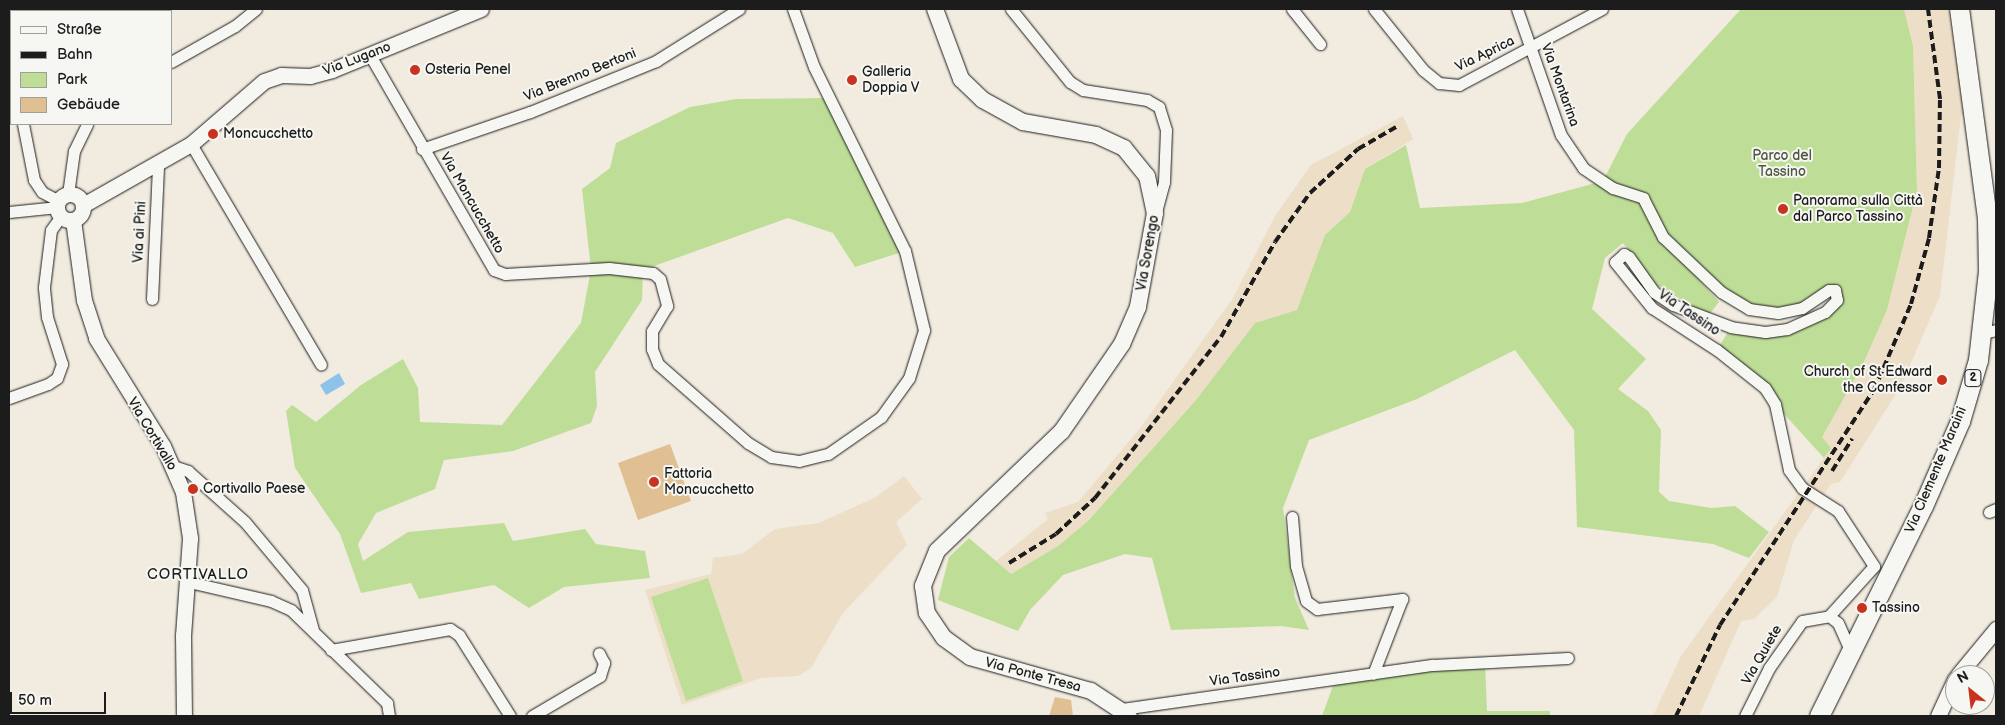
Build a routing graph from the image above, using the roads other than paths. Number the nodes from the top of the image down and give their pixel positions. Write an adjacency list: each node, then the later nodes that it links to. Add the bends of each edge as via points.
1 (256, 9): 15 (street, via 235,26)
2 (481, 9): 14 (street, Via Lugano)
3 (739, 9): 19 (street, Via Brenno Bertoni, via 656,61 530,112)
4 (793, 9): 19 (street, Via Moncucchetto, via 814,67 890,216 912,274 924,330 909,378 891,406 860,435 828,454 799,461 771,457 748,443 658,364 652,349 652,331 667,306 660,278 643,270 558,269 506,274 494,270)
5 (935, 9): 24 (main road, Via Sorengo, via 961,79 983,100 1023,122 1096,135 1124,148 1147,176)
6 (1011, 9): 24 (street, via 1070,82 1084,90 1147,100 1160,107 1166,130 1165,164)
7 (1292, 9): 12 (street)
8 (1374, 9): 13 (street, Via Aprica, via 1423,70 1439,83 1459,85)
9 (1517, 9): 13 (street, Via Montarina)
10 (1602, 9): 13 (street, Via Aprica)
11 (1959, 9): 26 (main road, Via Clemente Maraini / 2, via 1987,218)
12 (1320, 44)
13 (1530, 48): 21 (street, Via Montarina, via 1561,135)
14 (371, 56): 18 (street, Via Lugano, via 310,76 281,75 264,81); 19 (street, Via Moncucchetto)
15 (172, 61)
16 (23, 125): 22 (street, via 34,180 42,192)
17 (87, 125): 22 (street, Via Cortivallo, via 74,151)
18 (191, 144): 20 (street, Via Lugano); 27 (street)
19 (422, 149)
20 (158, 165): 22 (street, Via Lugano, via 83,205 76,195); 25 (street, Via ai Pini)
21 (1582, 168): 32 (street, Via Tassino, via 1613,188 1643,198 1663,237 1721,292 1750,309 1778,314 1802,308 1828,290 1835,290 1837,295 1826,312 1787,330 1764,332 1731,327 1673,305 1654,292 1629,257 1618,257 1618,268 1652,308 1717,350 1765,388 1775,404 1789,470 1802,488 1838,511)
22 (64, 208): 23 (street); 28 (street, via 51,230 44,287 46,317 62,364 57,378 48,384); 29 (street, Via Cortivallo, via 84,300 96,338)
23 (9, 212)
24 (1156, 213): 30 (main road, Via Sorengo, via 1138,308 1126,336 1062,431)
25 (152, 300)
26 (1990, 332): 32 (main road, Via Clemente Maraini / 2, via 1960,420)
27 (321, 365)
28 (9, 398)
29 (173, 466): 33 (street, Via Cortivallo, via 188,512); 36 (street, via 188,471 222,500 282,566 302,590)
30 (1004, 487): 44 (main road, Via Ponte Tresa, via 950,537 930,563 923,596 934,626 970,657 1091,691)
31 (1292, 517): 42 (street, via 1296,566 1306,601 1317,609 1402,599)
32 (1882, 570): 34 (street, Via Clemente Maraini); 39 (main road, Via Clemente Maraini / 2)
33 (189, 582): 36 (street, via 272,600 291,610); 45 (street, Via Cortivallo, via 183,636)
34 (1829, 616): 39 (street, via 1838,623); 49 (street, Via Quiete, via 1810,616 1793,630)
35 (1996, 629): 41 (street)
36 (314, 632): 37 (street)
37 (331, 650): 46 (street, via 387,703); 47 (street, via 450,629 459,635)
38 (599, 652): 48 (street, via 604,663 600,676)
39 (1850, 652): 50 (main road, Via Clemente Maraini / 2)
40 (1568, 658): 42 (street, Via Tassino, via 1433,665)
41 (1966, 665)
42 (1373, 674): 44 (street, Via Tassino)
43 (1945, 701): 51 (street)
44 (1125, 713)
45 (184, 716)
46 (389, 716)
47 (510, 716)
48 (532, 716)
49 (1744, 716)
50 (1820, 716)
51 (1938, 716)

